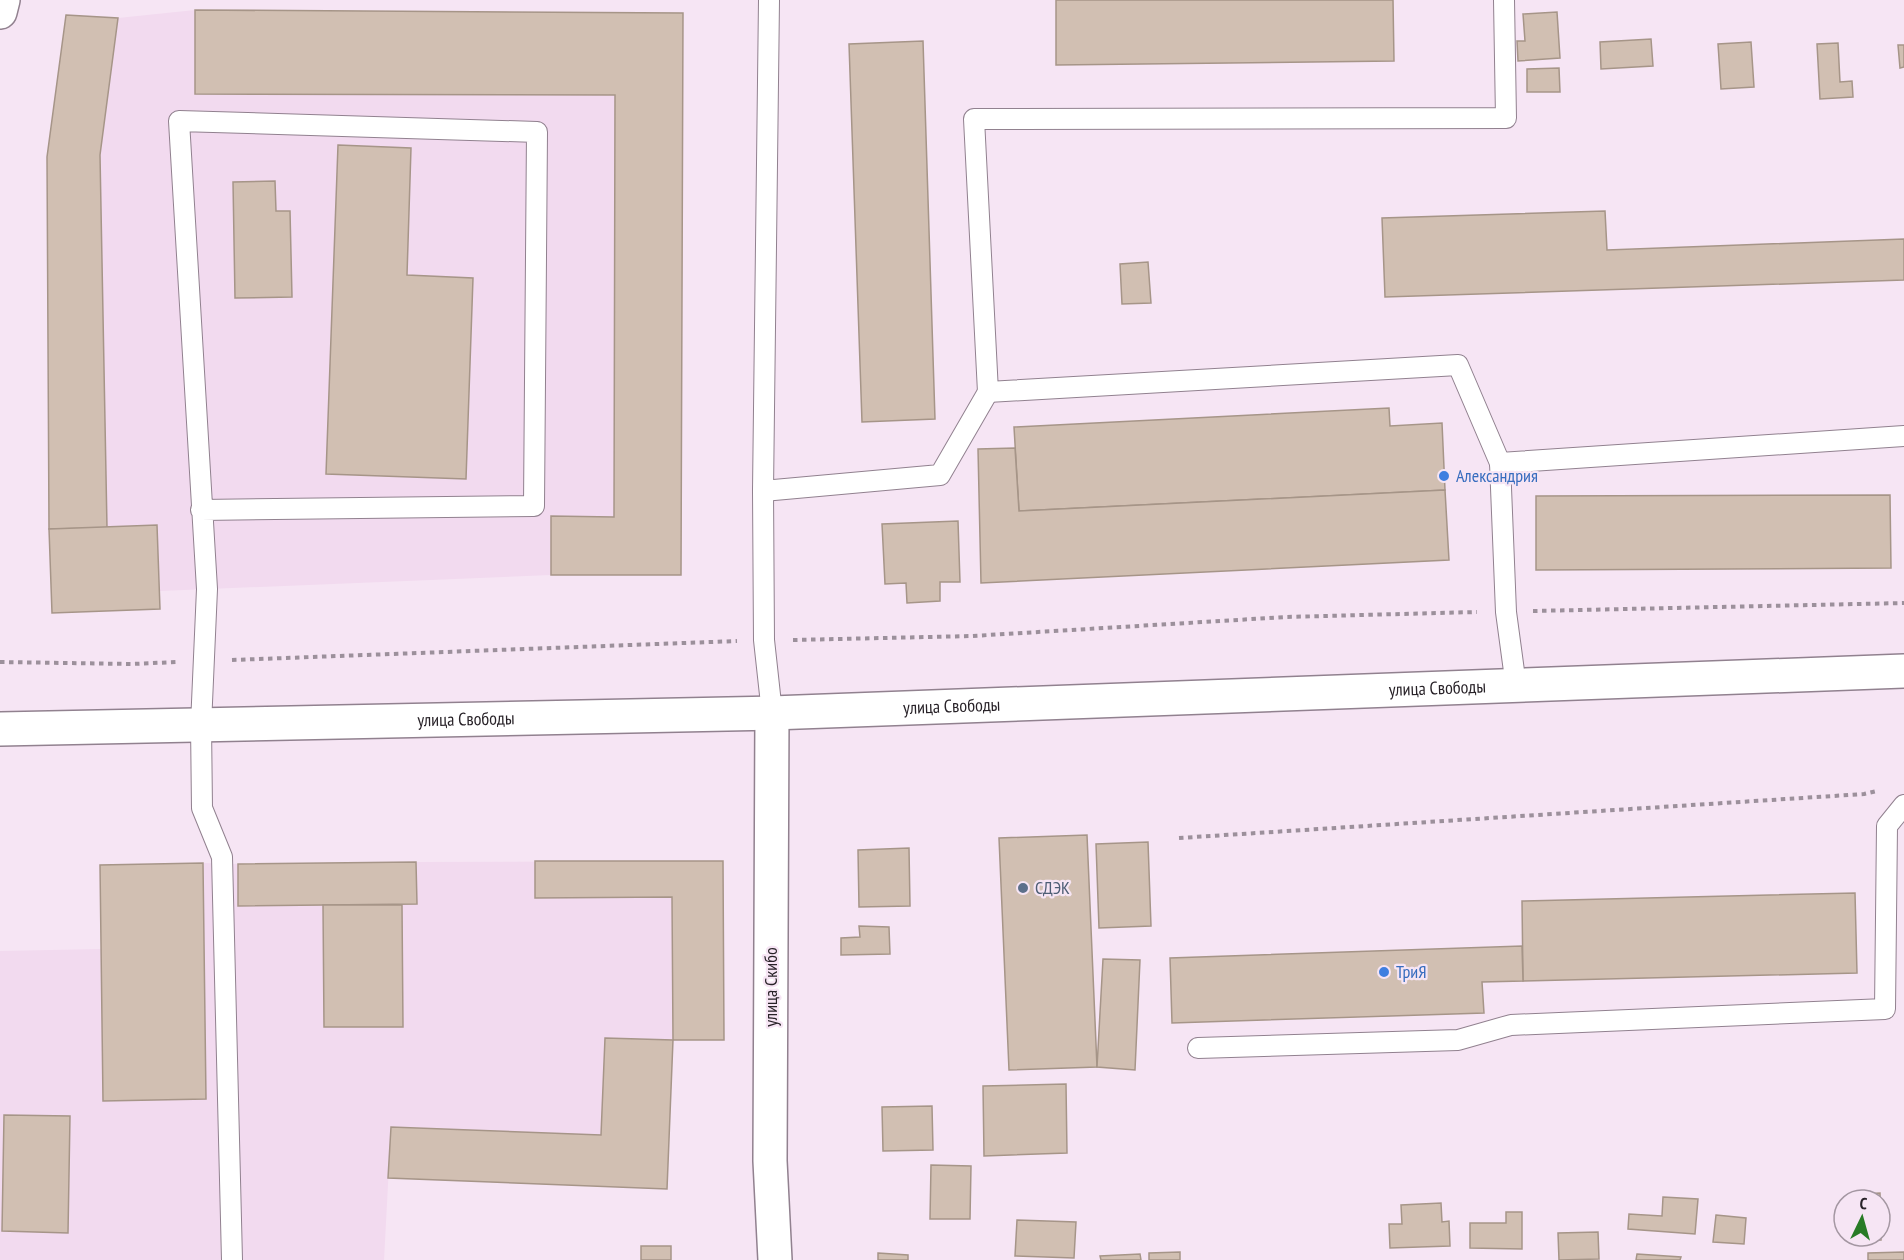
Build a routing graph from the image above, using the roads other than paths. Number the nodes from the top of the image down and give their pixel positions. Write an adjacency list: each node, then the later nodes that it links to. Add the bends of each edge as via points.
1 (3, 0): 4 (main road)
2 (769, 0): 8 (lane)
3 (1504, 0): 5 (lane, via 1506,118 974,119)
4 (0, 12)
5 (988, 392): 7 (lane, via 1458,365); 8 (lane, via 940,475)
6 (1904, 436): 7 (lane)
7 (1500, 463): 11 (lane, via 1506,612)
8 (763, 491): 12 (lane, via 764,640)
9 (201, 510): 9 (lane, via 178,121 537,132 534,506); 13 (lane, via 207,589)
10 (1904, 672): 11 (main road, улица Свободы)
11 (1516, 686): 12 (main road, улица Свободы)
12 (772, 714): 13 (main road, улица Свободы); 18 (main road, улица Скибо, via 770,1161)
13 (201, 724): 14 (main road, улица Свободы); 17 (lane, via 202,808 222,857)
14 (0, 729)
15 (1904, 805): 16 (lane, via 1887,826 1885,1009 1511,1025 1458,1040)
16 (1198, 1048)
17 (232, 1260)
18 (775, 1260)

